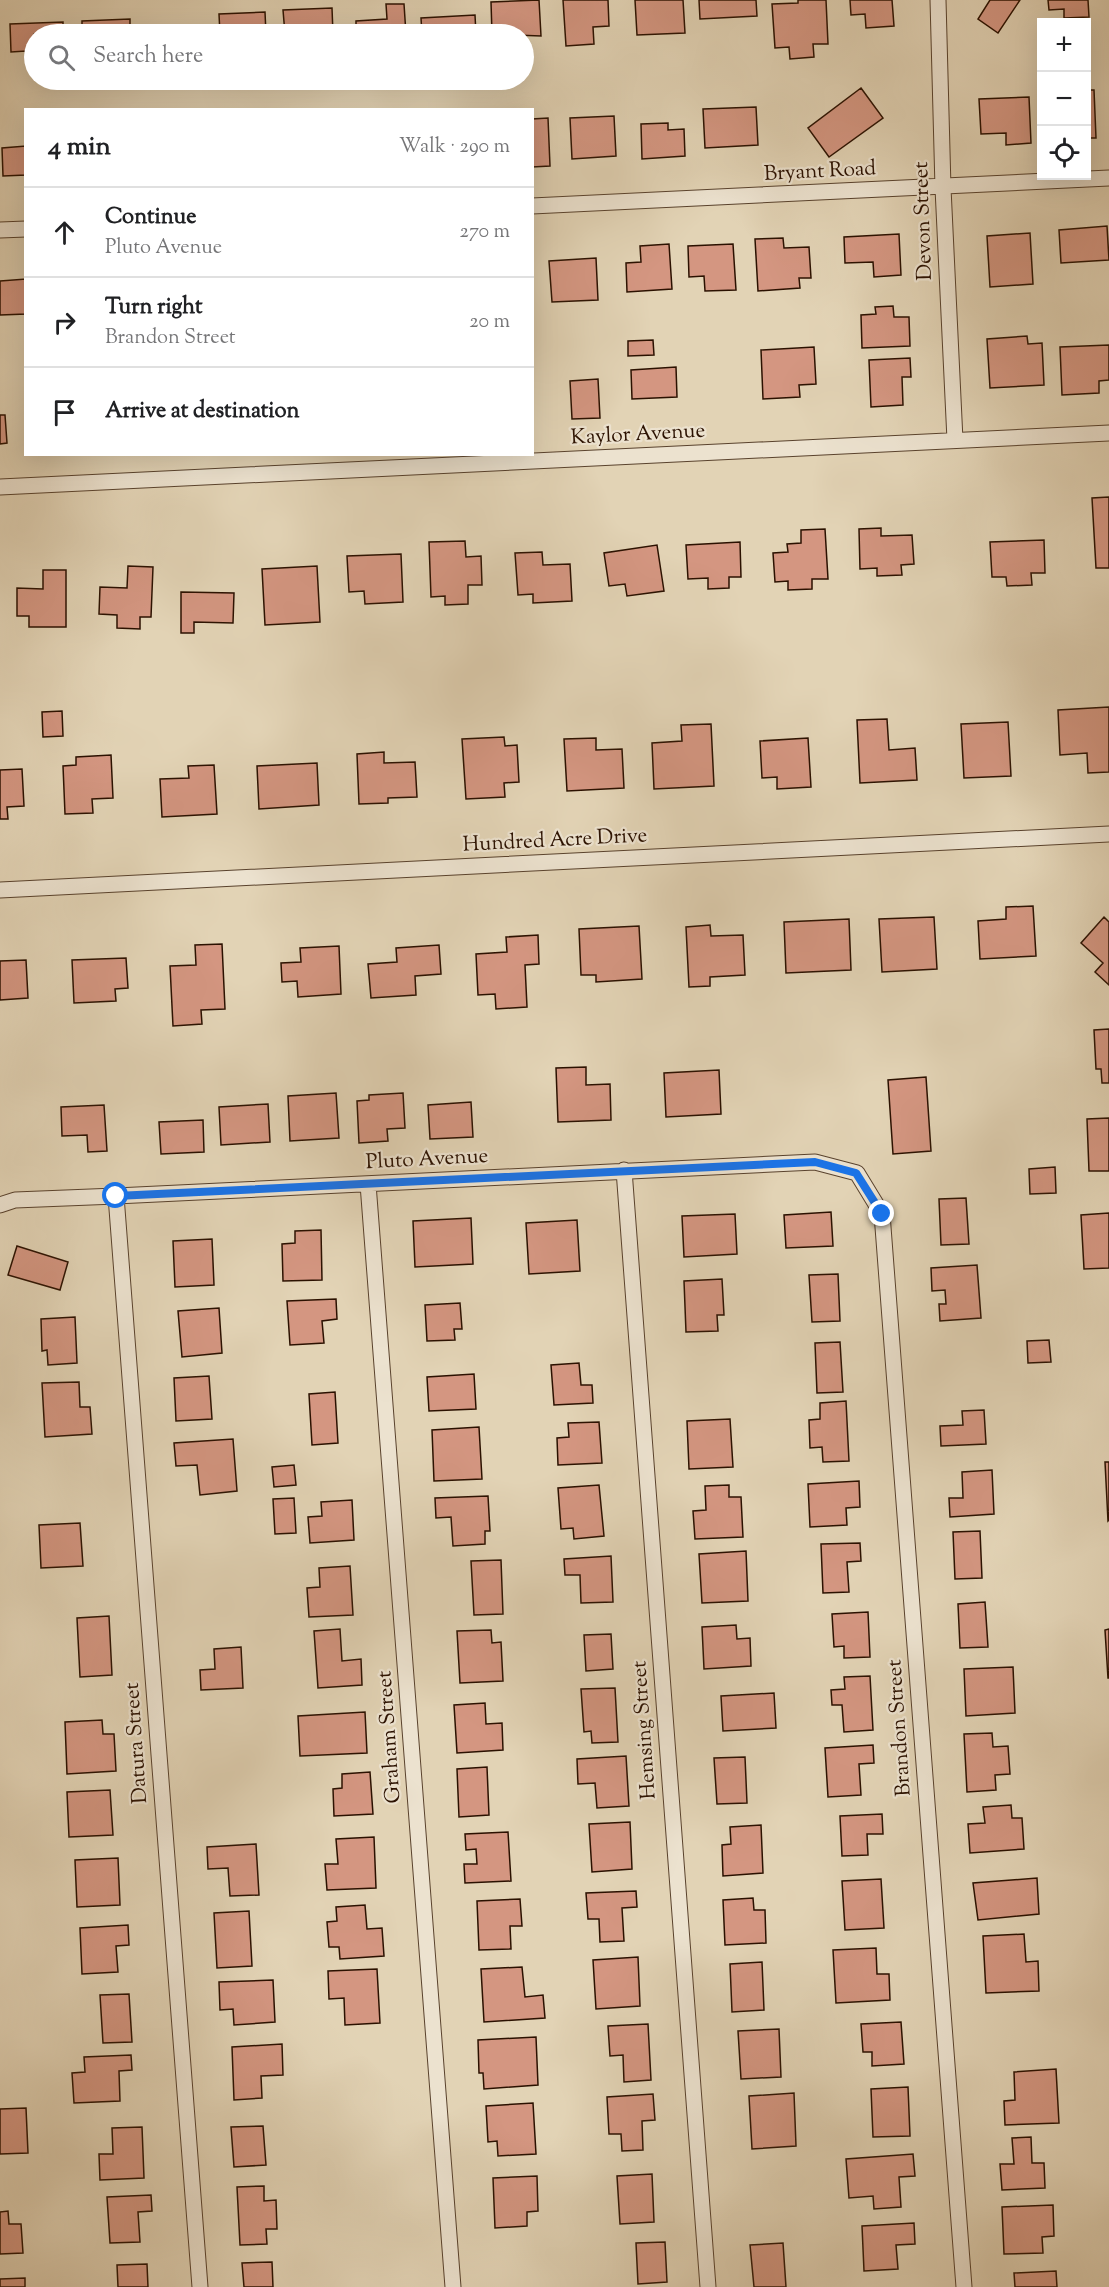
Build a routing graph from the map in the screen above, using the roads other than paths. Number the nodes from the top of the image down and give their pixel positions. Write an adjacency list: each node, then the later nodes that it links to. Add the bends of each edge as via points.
1 (938, 0): 3 (street, Devon Street)
2 (1109, 178): 3 (street, Bryant Road)
3 (943, 188): 4 (street, Bryant Road); 8 (street, Devon Street)
4 (534, 206)
5 (24, 229): 6 (street)
6 (0, 230)
7 (1109, 433): 8 (street, Kaylor Avenue)
8 (955, 440): 9 (street, Kaylor Avenue)
9 (0, 487)
10 (1109, 834): 11 (street, Hundred Acre Drive)
11 (1, 889)
12 (624, 1170): 13 (street, Pluto Avenue, via 815,1162); 14 (street, Pluto Avenue); 19 (street, Hemsing Street)
13 (856, 1173): 20 (street, Brandon Street, via 882,1214)
14 (368, 1184): 15 (street, Pluto Avenue); 18 (street, Graham Street)
15 (116, 1196): 16 (street, Pluto Avenue, via 15,1200); 17 (street, Datura Street)
16 (0, 1205)
17 (200, 2287)
18 (453, 2287)
19 (708, 2287)
20 (964, 2287)

